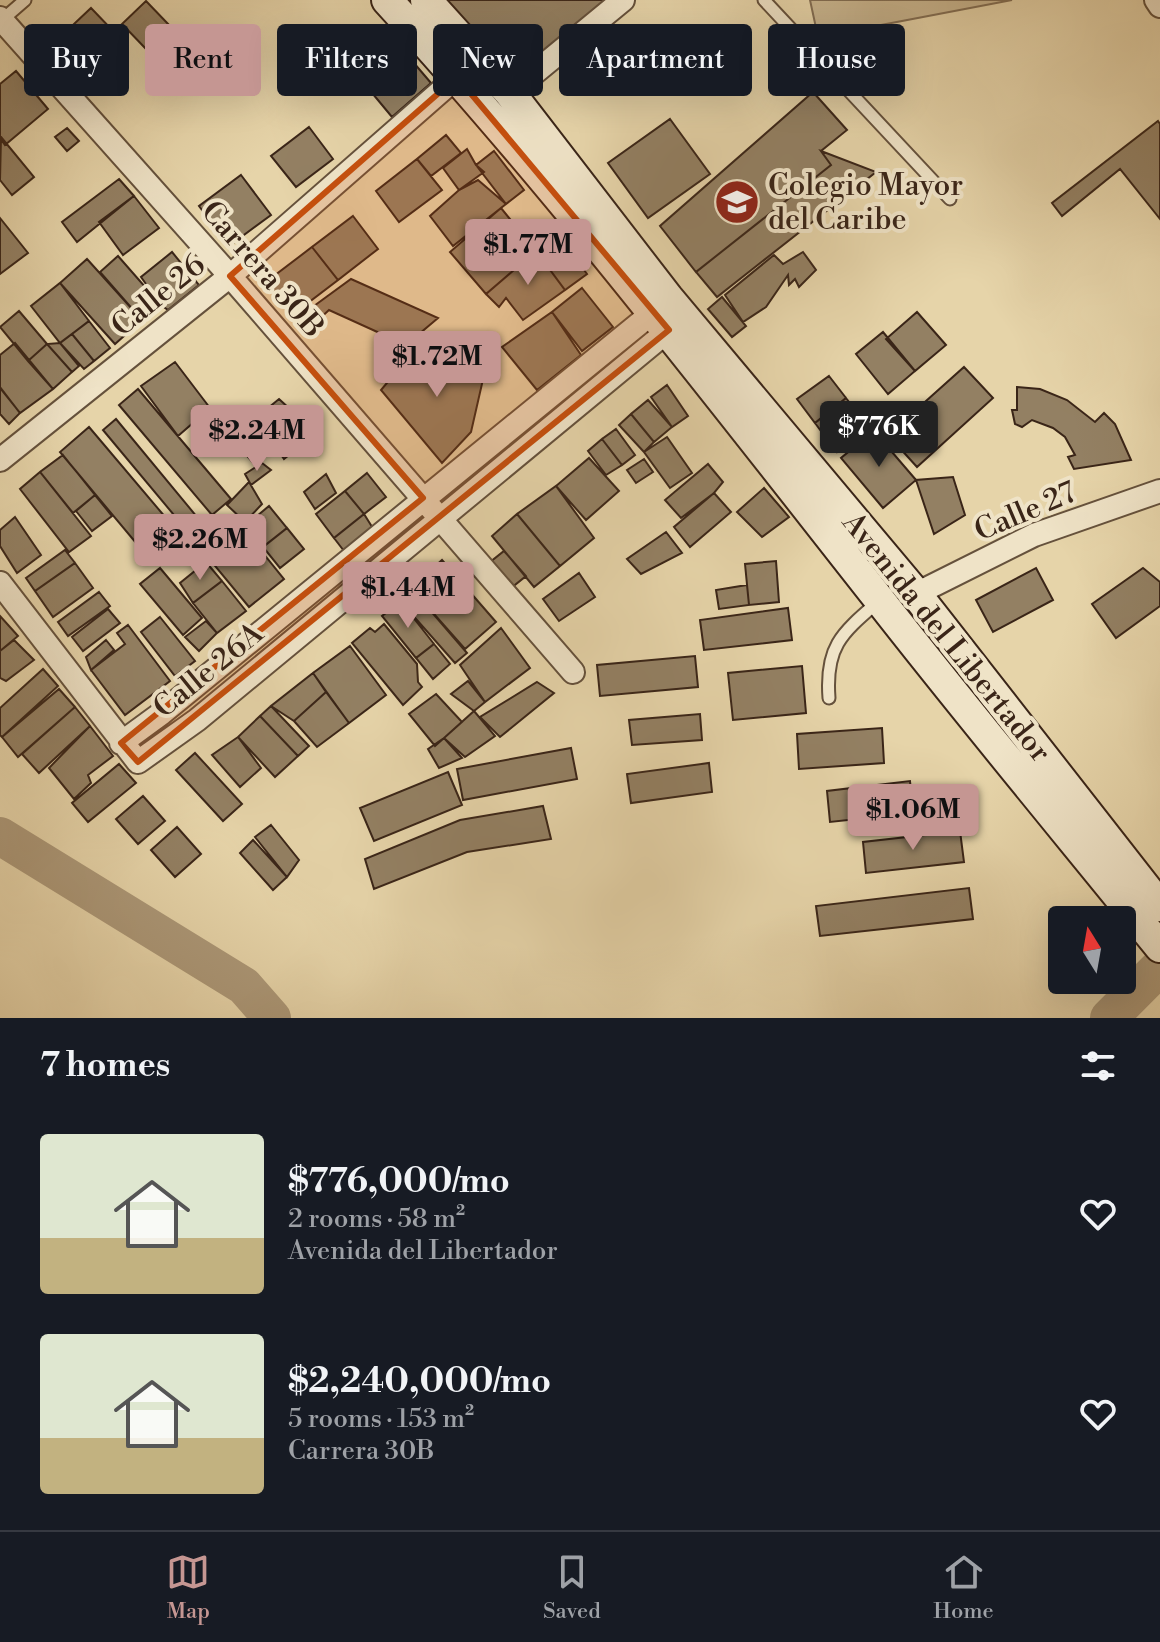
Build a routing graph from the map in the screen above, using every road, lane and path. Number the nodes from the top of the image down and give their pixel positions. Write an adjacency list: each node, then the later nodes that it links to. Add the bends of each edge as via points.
1 (25, 0): 9 (lane)
2 (387, 0): 10 (main road, Avenida del Libertador)
3 (426, 0): 8 (main road, Avenida del Libertador)
4 (623, 0): 11 (street)
5 (764, 0): 15 (lane)
6 (1156, 0): 7 (street)
7 (1160, 6)
8 (448, 24)
9 (4, 30): 16 (street, Carrera 30B)
10 (433, 51)
11 (543, 66)
12 (435, 96): 16 (street, Calle 26)
13 (474, 96): 17 (main road, Avenida del Libertador)
14 (512, 96): 17 (main road, Avenida del Libertador)
15 (950, 199)
16 (230, 276): 18 (street, Calle 26); 20 (street, Carrera 30B)
17 (668, 314): 20 (street, Calle 26A); 21 (street, Calle 26A); 23 (main road, Avenida del Libertador); 24 (main road, Avenida del Libertador)
18 (0, 460)
19 (1160, 491): 23 (street, Calle 27, via 1034,535)
20 (423, 498): 21 (street, Carrera 30B); 27 (street, Calle 26A)
21 (440, 518): 25 (street, Carrera 30B); 27 (street, Calle 26A, via 197,720 138,762)
22 (0, 583): 27 (street)
23 (916, 594): 28 (main road, Avenida del Libertador)
24 (880, 601): 26 (lane, via 838,639 827,676); 28 (main road, Avenida del Libertador)
25 (573, 672)
26 (829, 698)
27 (121, 743)
28 (1076, 821): 29 (main road, Avenida del Libertador); 30 (main road, Avenida del Libertador)
29 (1160, 906)
30 (1160, 947)

